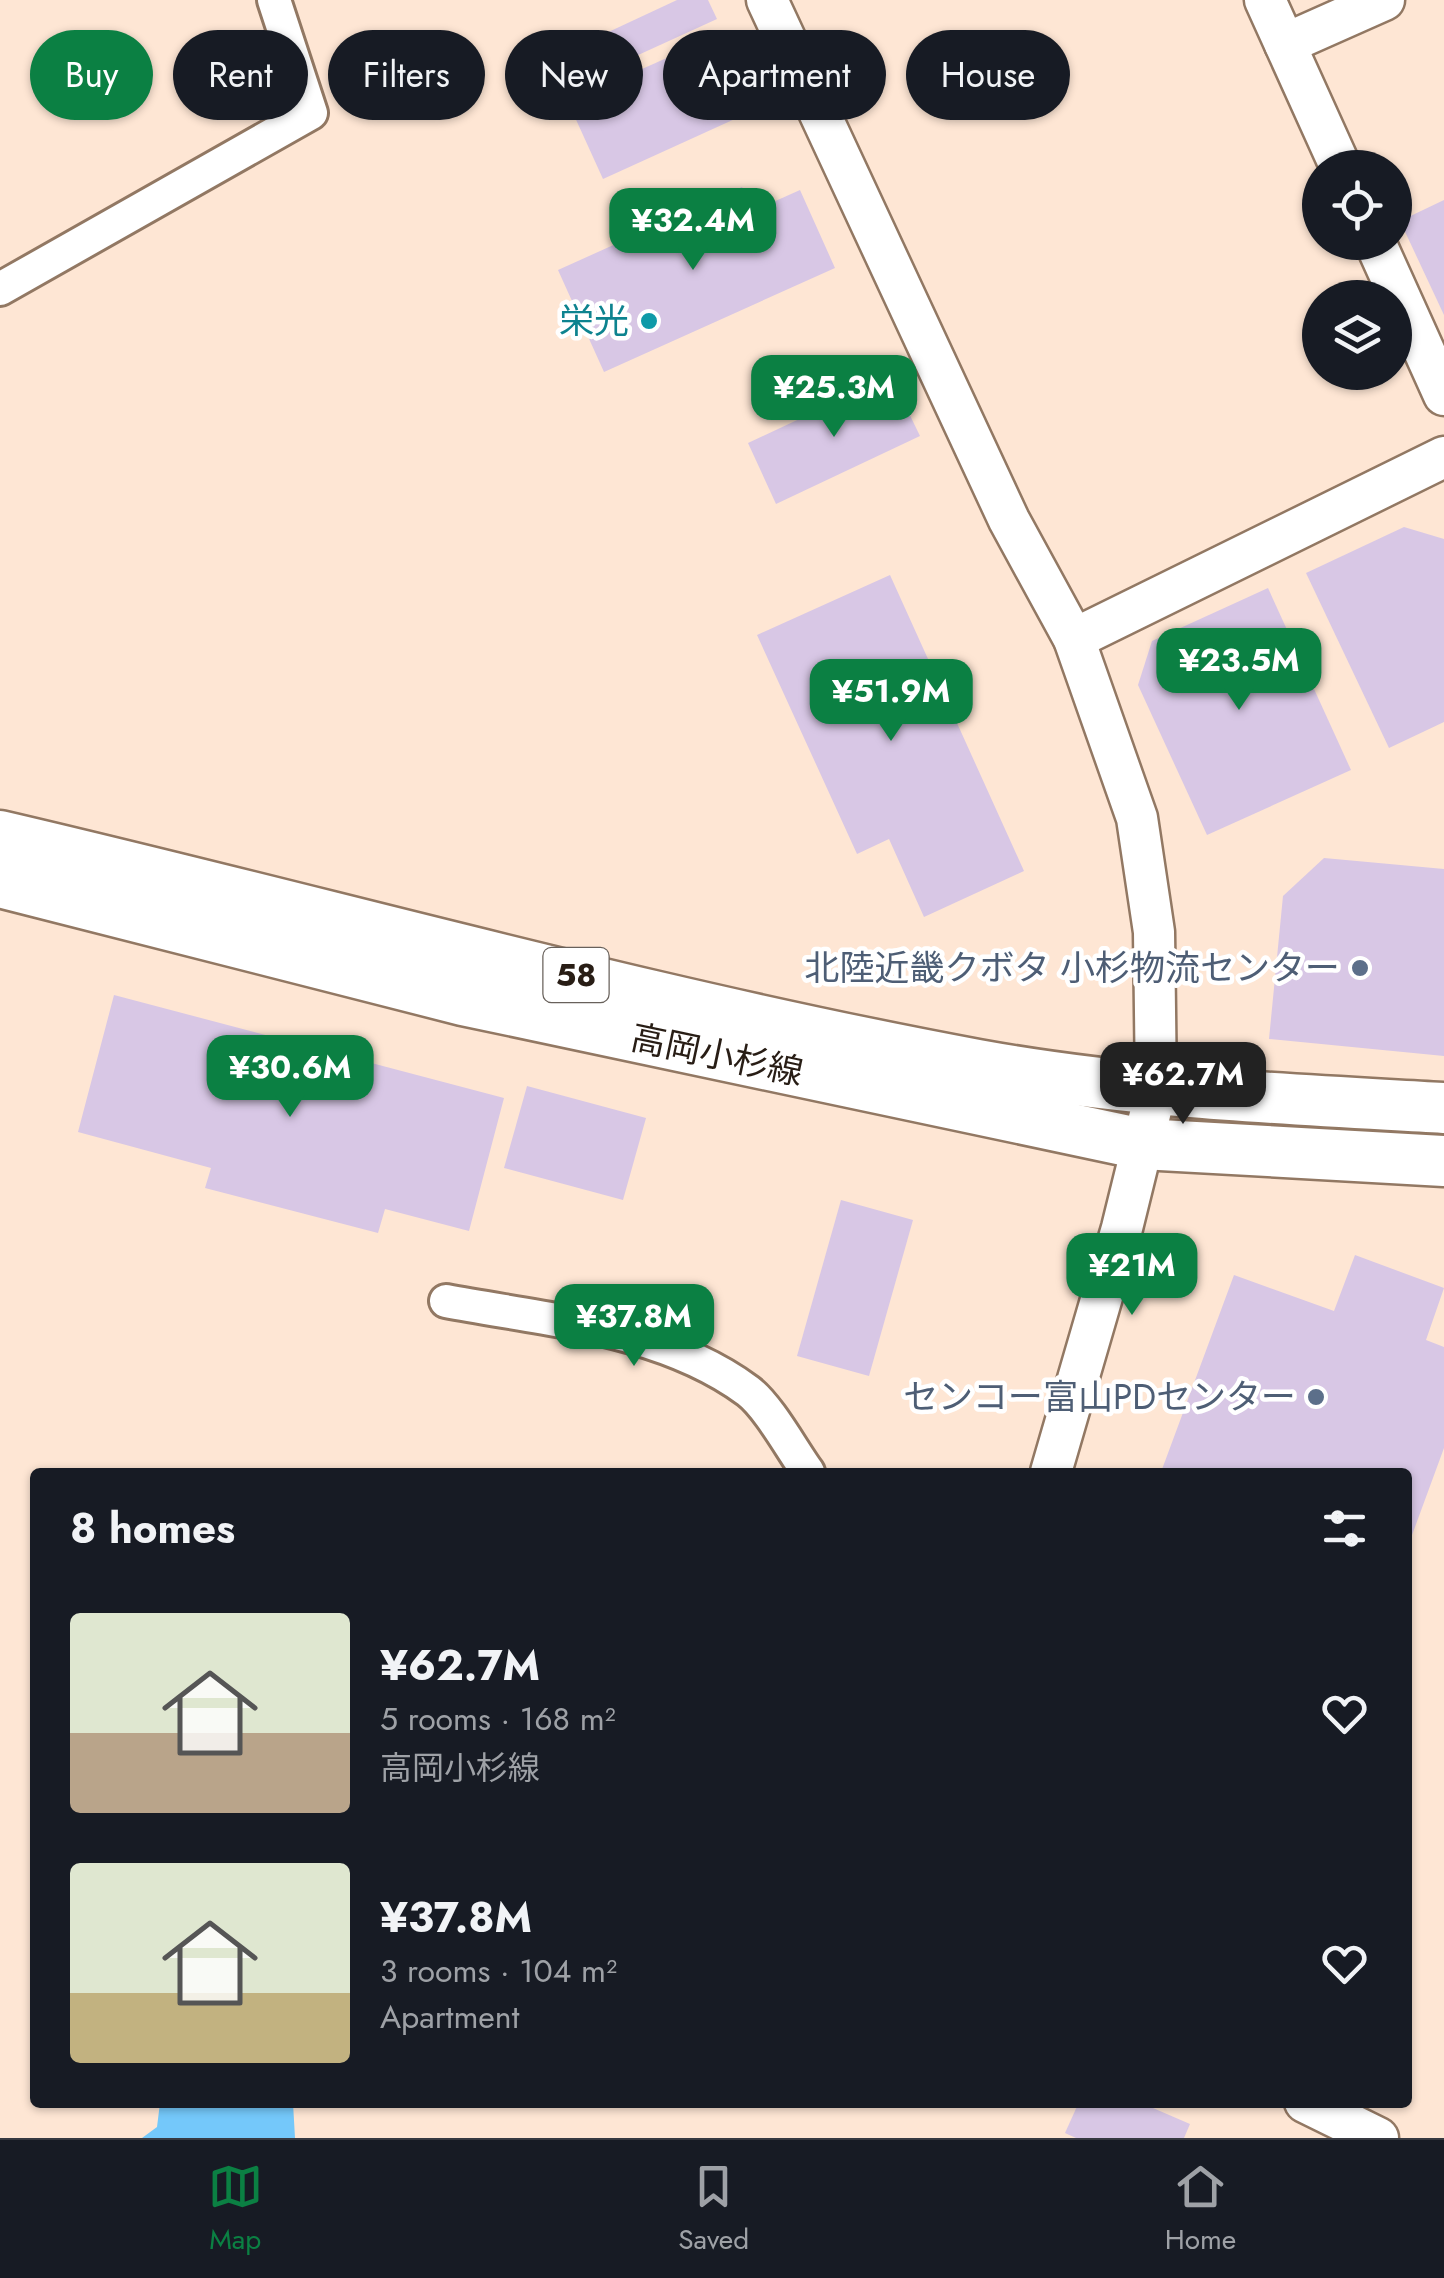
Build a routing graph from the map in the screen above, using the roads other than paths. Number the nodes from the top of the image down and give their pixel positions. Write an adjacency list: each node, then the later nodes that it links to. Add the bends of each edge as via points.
1 (274, 0): 8 (street, via 311,113)
2 (767, 0): 11 (street, via 1009,520)
3 (1265, 0): 5 (street)
4 (1384, 0): 5 (street)
5 (1285, 44): 6 (street)
6 (1333, 150)
7 (1383, 260): 9 (street)
8 (0, 289)
9 (1444, 395)
10 (1444, 456): 11 (street)
11 (1074, 639): 14 (street, via 1136,818 1154,932)
12 (0, 836): 14 (main road, 高岡小杉線 / 58, via 750,1018 980,1066)
13 (0, 882): 16 (main road, 高岡小杉線 / 58, via 463,1000)
14 (1156, 1090): 15 (main road, 高岡小杉線 / 58); 16 (street)
15 (1444, 1108)
16 (1142, 1144): 17 (main road, 高岡小杉線 / 58); 20 (street)
17 (1444, 1161)
18 (446, 1300): 19 (street, via 642,1339 689,1358 751,1393)
19 (805, 1468)
20 (1052, 1468)
21 (1317, 2108): 22 (street)
22 (1378, 2138)

